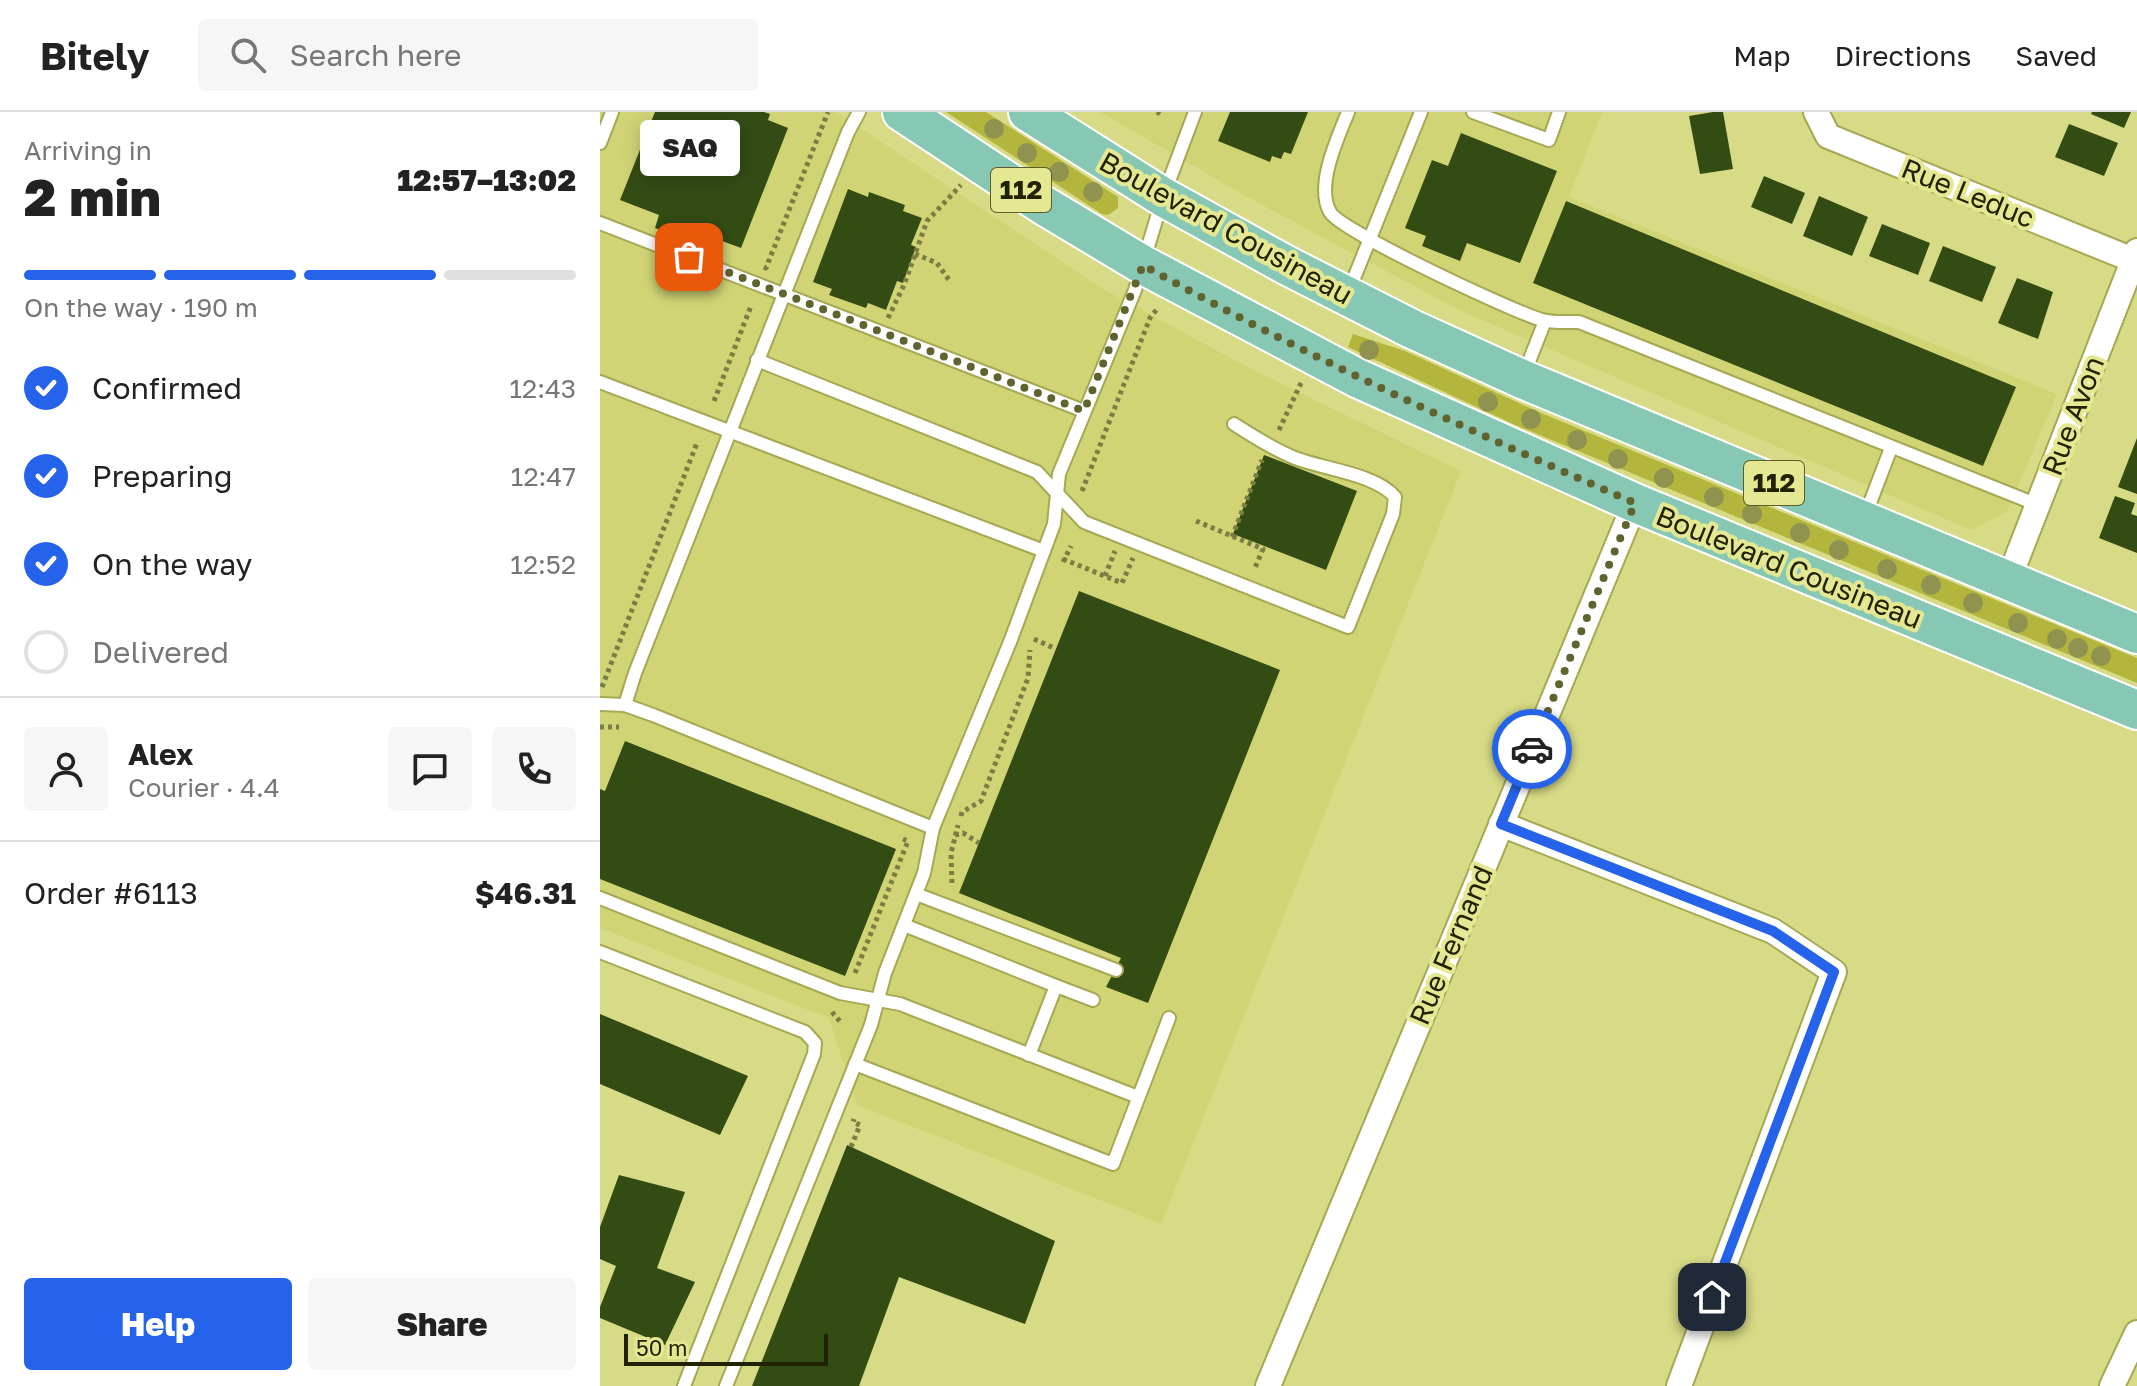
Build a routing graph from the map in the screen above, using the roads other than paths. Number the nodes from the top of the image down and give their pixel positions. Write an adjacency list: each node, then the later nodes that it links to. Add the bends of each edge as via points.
1 (612, 112): 11 (lane)
2 (859, 112): 17 (lane)
3 (902, 112): 16 (main road, Boulevard Cousineau / 112)
4 (1028, 112): 12 (main road, Boulevard Cousineau / 112)
5 (1195, 112): 12 (lane)
6 (1348, 112): 14 (lane, via 1328,163 1326,197 1329,211)
7 (1421, 112): 14 (lane)
8 (1473, 112): 9 (lane, via 1549,140)
9 (1559, 112)
10 (1816, 112): 15 (street, Rue Leduc, via 1828,136)
11 (600, 143)
12 (1163, 197): 16 (lane); 18 (main road, Boulevard Cousineau / 112)
13 (600, 223): 17 (lane)
14 (1370, 239): 18 (lane); 19 (lane)
15 (2135, 256): 29 (street, Rue Avon)
16 (1143, 265): 23 (lane); 28 (main road, Boulevard Cousineau / 112, via 1357,378)
17 (783, 293): 20 (lane); 23 (lane)
18 (1347, 296): 21 (main road, Boulevard Cousineau / 112)
19 (1545, 321): 21 (lane); 26 (lane, via 1579,322)
20 (757, 360): 25 (lane); 27 (lane, via 1037,472)
21 (1522, 379): 30 (main road, Boulevard Cousineau / 112)
22 (600, 382): 25 (lane)
23 (1084, 411): 27 (lane)
24 (1234, 424): 27 (lane, via 1277,450 1387,489 1396,501 1348,627 1084,522)
25 (729, 431): 31 (lane); 35 (lane)
26 (1891, 448): 29 (lane); 30 (lane)
27 (1056, 492): 31 (lane, via 1054,524)
28 (1635, 503): 36 (main road, Boulevard Cousineau / 112); 37 (street, Rue Fernand)
29 (2038, 505): 32 (street, Rue Avon)
30 (1863, 520): 32 (main road, Boulevard Cousineau / 112)
31 (1044, 551): 38 (lane)
32 (2008, 581): 33 (main road, Boulevard Cousineau / 112)
33 (2137, 634)
34 (600, 704): 35 (lane)
35 (625, 705): 38 (lane)
36 (2137, 710)
37 (1501, 824): 54 (street, Rue Fernand); 55 (street, via 1773,931 1834,972)
38 (933, 828): 39 (lane)
39 (916, 894): 41 (lane); 43 (lane)
40 (600, 898): 45 (lane, via 840,993)
41 (904, 925): 44 (lane); 45 (lane)
42 (600, 952): 52 (lane, via 805,1032 815,1043)
43 (1116, 970)
44 (1056, 986): 46 (lane); 48 (lane)
45 (878, 998): 48 (lane); 49 (lane)
46 (1093, 1000)
47 (1169, 1018): 50 (lane)
48 (1029, 1055): 50 (lane)
49 (855, 1064): 50 (lane, via 1113,1164); 53 (lane)
50 (1138, 1097)
51 (2137, 1333): 56 (street)
52 (684, 1386)
53 (726, 1386)
54 (1268, 1386)
55 (1679, 1386)
56 (2112, 1386)

